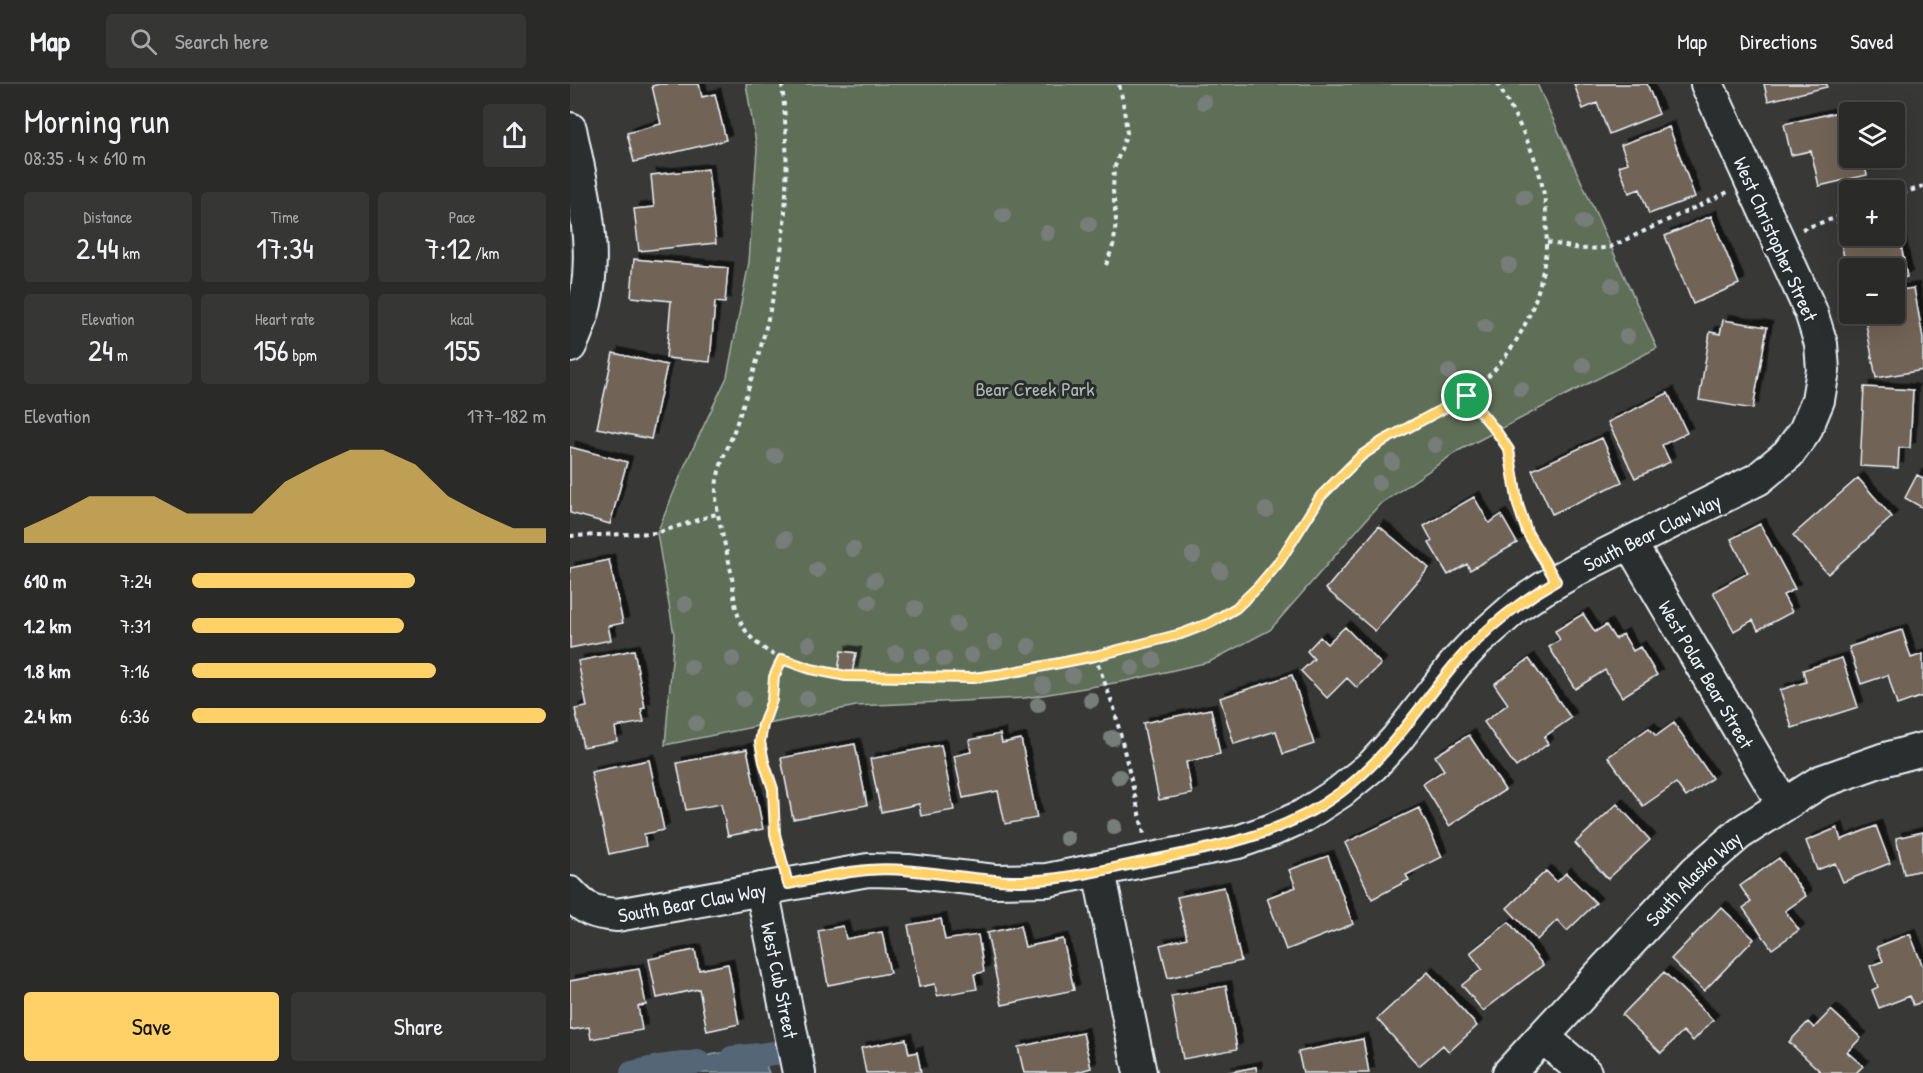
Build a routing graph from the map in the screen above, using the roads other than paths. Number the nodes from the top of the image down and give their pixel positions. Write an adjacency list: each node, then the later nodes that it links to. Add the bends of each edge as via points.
1 (1707, 84): 4 (street, West Christopher Street, via 1811,312 1821,344)
2 (570, 129): 3 (street, via 591,251 584,310)
3 (570, 346)
4 (1818, 400): 5 (street, South Bear Claw Way, via 1805,431 1788,454 1758,479)
5 (1630, 543): 7 (street, West Polar Bear Street); 8 (street, South Bear Claw Way, via 1517,606 1456,663 1373,765 1303,816 1238,842)
6 (1923, 750): 7 (street, South Alaska Way, via 1820,782)
7 (1783, 804): 11 (street, South Alaska Way, via 1696,870)
8 (1099, 871): 9 (street, South Bear Claw Way, via 1047,880 995,881 868,870); 13 (street)
9 (775, 886): 10 (street, South Bear Claw Way, via 616,915 598,914); 12 (street, West Cub Street)
10 (576, 900)
11 (1543, 1037): 14 (street, South Alaska Way); 15 (street)
12 (798, 1073)
13 (1140, 1073)
14 (1509, 1073)
15 (1585, 1073)

